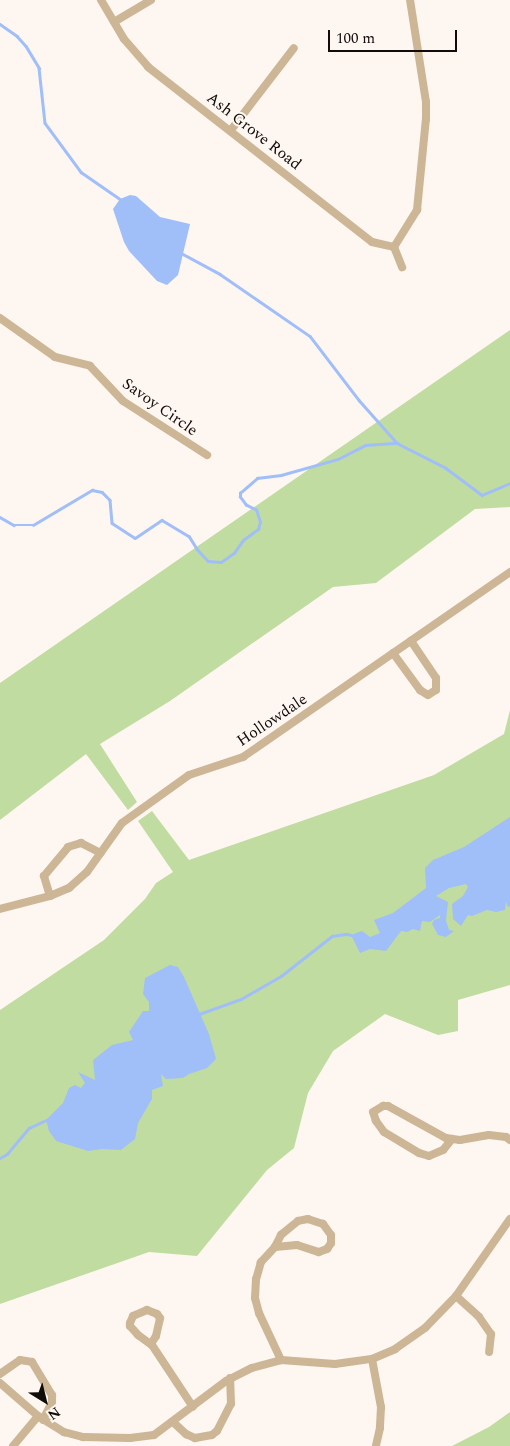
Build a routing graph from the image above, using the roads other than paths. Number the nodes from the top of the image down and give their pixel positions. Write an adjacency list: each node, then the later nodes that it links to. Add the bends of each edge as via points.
1 (101, 0): 4 (street, Ash Grove Road)
2 (152, 0): 4 (street)
3 (410, 0): 7 (street, via 426,119 417,210)
4 (114, 22): 6 (street, Ash Grove Road, via 134,53 148,66)
5 (294, 48): 6 (street)
6 (231, 130): 7 (street, Ash Grove Road, via 372,242)
7 (394, 246): 8 (street)
8 (402, 267)
9 (0, 318): 10 (street, Savoy Circle, via 55,357 90,366 122,401)
10 (207, 455)
11 (510, 572): 12 (street, Hollowdale)
12 (411, 641): 13 (street, Hollowdale); 13 (street, via 436,678 436,690 428,695 420,690)
13 (393, 653): 14 (street, Hollowdale, via 243,757 190,775 122,824)
14 (101, 853): 15 (street, Hollowdale, via 88,872 69,888); 15 (street, via 81,843 68,847 44,876)
15 (50, 896): 16 (street, Hollowdale)
16 (0, 910)
17 (509, 1136): 18 (street)
18 (452, 1139): 18 (street, via 388,1106 373,1112 384,1132 419,1153 429,1156 443,1150)
19 (510, 1219): 21 (street)
20 (275, 1247): 20 (street, via 281,1235 298,1221 308,1219 323,1224 331,1235 332,1243 318,1252 297,1245); 25 (street, via 261,1262 256,1279 256,1298)
21 (456, 1296): 23 (street, via 479,1317 490,1334); 24 (street, via 409,1341)
22 (151, 1344): 22 (street, via 160,1318 147,1310 133,1316 130,1322 133,1330); 29 (street)
23 (490, 1352)
24 (372, 1359): 25 (street, via 335,1364); 34 (street, via 381,1407)
25 (281, 1360): 27 (street)
26 (0, 1374): 30 (street, via 20,1360 32,1362 52,1395 52,1402)
27 (230, 1378): 29 (street); 31 (street, via 230,1404 212,1435 195,1438)
28 (0, 1383): 30 (street)
29 (193, 1407): 31 (street)
30 (41, 1418): 32 (street, via 64,1432); 33 (street)
31 (173, 1422): 32 (street, via 154,1435)
32 (129, 1442)
33 (13, 1446)
34 (376, 1446)

